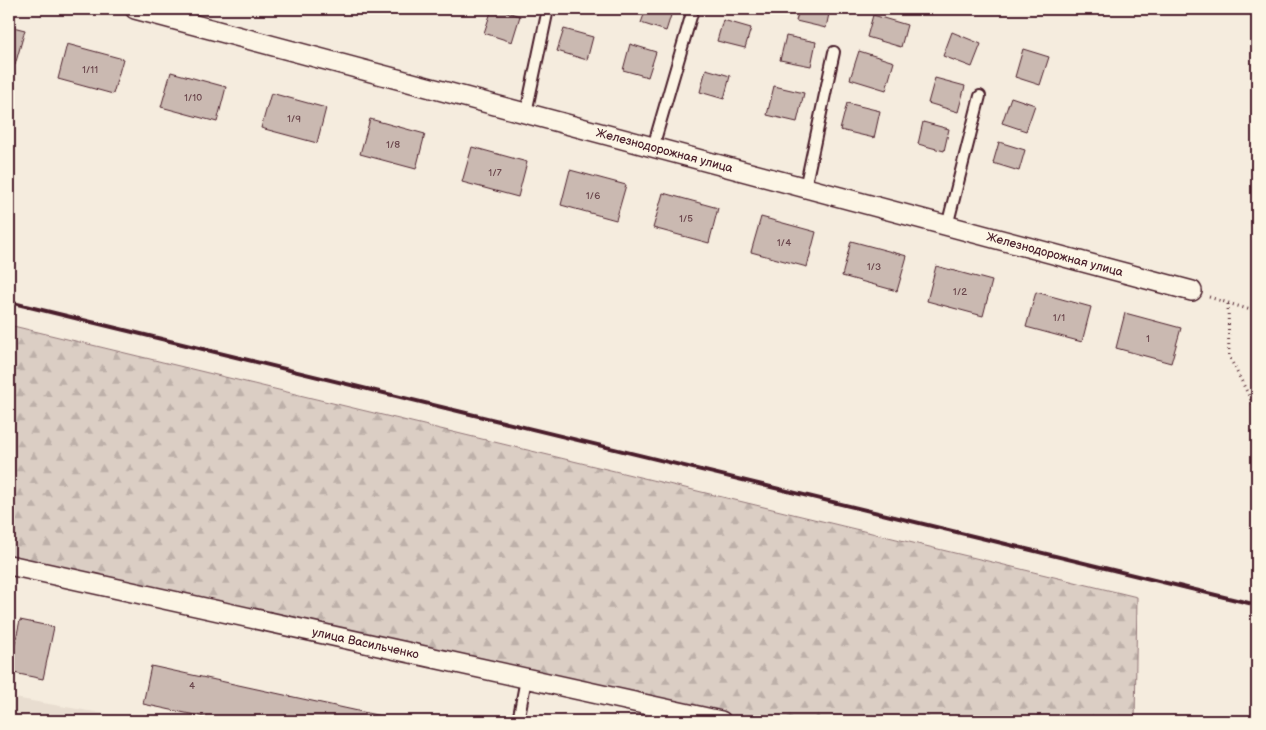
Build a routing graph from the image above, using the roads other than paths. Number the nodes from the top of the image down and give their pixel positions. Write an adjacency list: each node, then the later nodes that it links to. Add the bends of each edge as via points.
1 (135, 9): 3 (street, Железнодорожная улица)
2 (548, 9): 7 (lane)
3 (155, 11): 7 (street, Железнодорожная улица)
4 (692, 13): 8 (lane)
5 (834, 52): 9 (lane)
6 (980, 96): 10 (lane)
7 (526, 113): 8 (street, Железнодорожная улица)
8 (653, 147): 9 (street, Железнодорожная улица)
9 (805, 188): 10 (street, Железнодорожная улица)
10 (947, 226): 11 (street, Железнодорожная улица)
11 (1192, 291)
12 (9, 566): 13 (street, улица Васильченко)
13 (526, 679): 14 (lane); 15 (street, улица Васильченко)
14 (518, 721)
15 (721, 721)

